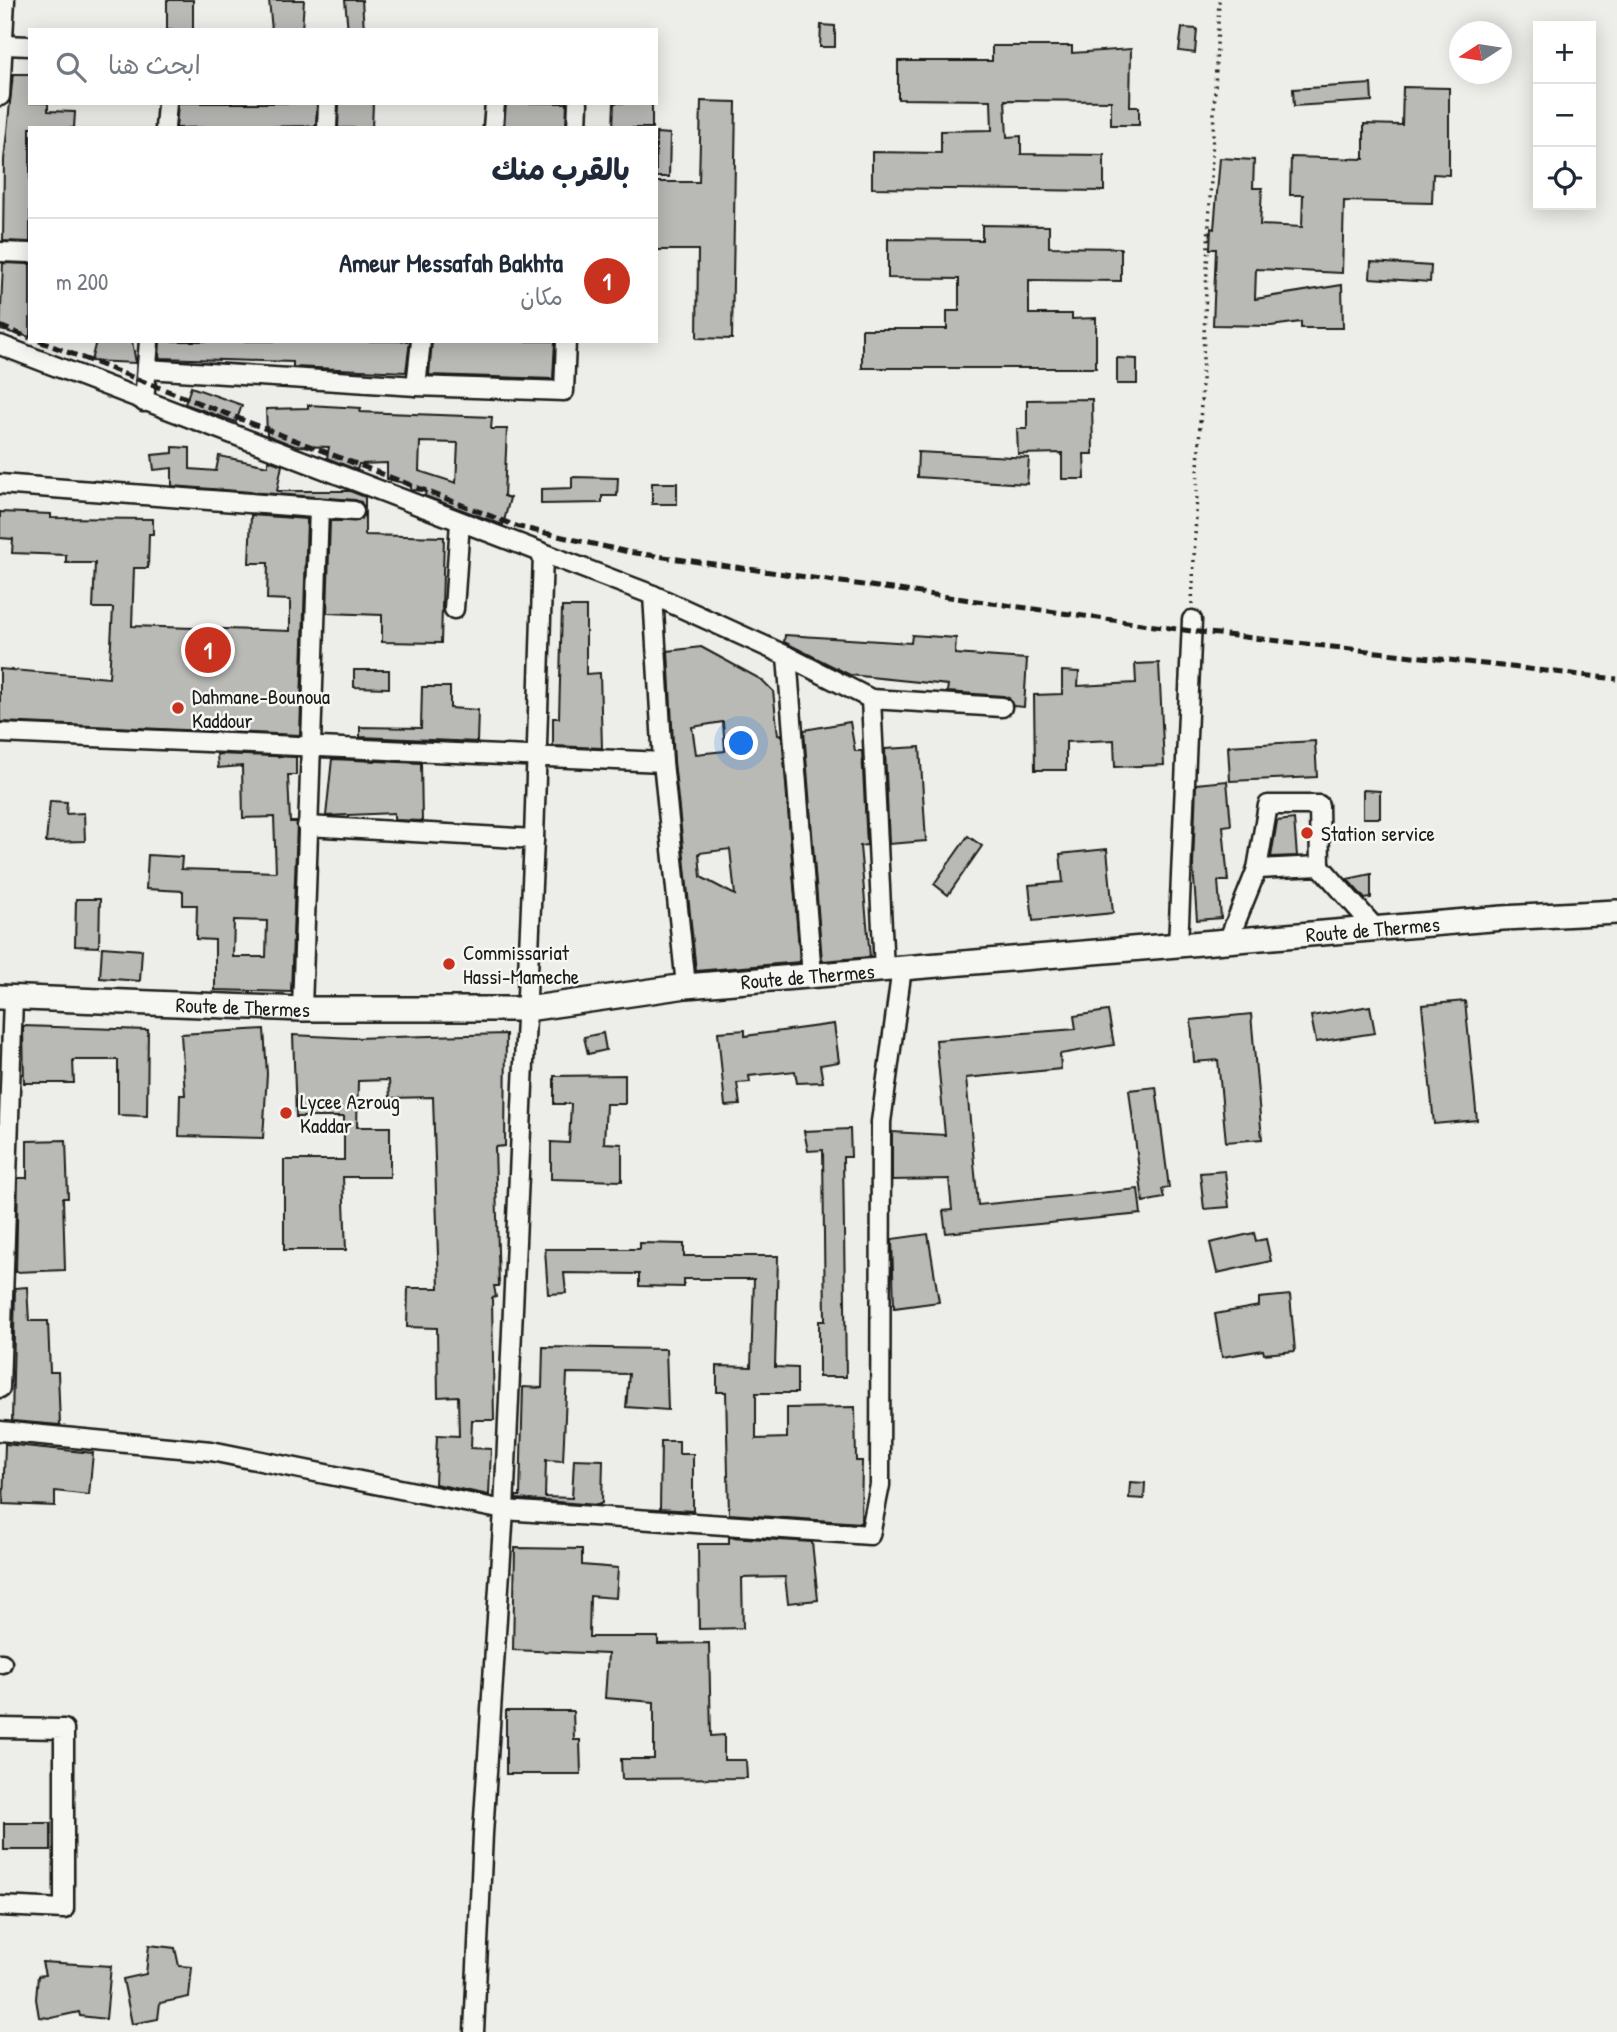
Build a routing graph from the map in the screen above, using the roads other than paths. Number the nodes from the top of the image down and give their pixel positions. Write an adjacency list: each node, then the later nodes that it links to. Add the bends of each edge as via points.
1 (5, 0): 2 (street)
2 (4, 45): 3 (street); 4 (street)
3 (28, 46)
4 (0, 96)
5 (167, 105): 9 (street)
6 (328, 105): 10 (street)
7 (495, 105): 11 (street)
8 (578, 105): 12 (street)
9 (165, 126)
10 (327, 126)
11 (493, 126)
12 (576, 126)
13 (0, 252): 14 (street)
14 (28, 253)
15 (149, 343): 19 (street)
16 (421, 343): 20 (street)
17 (566, 343): 20 (street, via 564,391)
18 (0, 345): 21 (street)
19 (146, 369): 20 (street); 21 (street)
20 (416, 386)
21 (144, 402): 25 (street)
22 (0, 484): 23 (street)
23 (319, 509): 24 (street); 34 (street)
24 (354, 511)
25 (460, 522): 26 (street); 28 (street)
26 (543, 554): 27 (street); 35 (street)
27 (653, 595): 30 (street); 36 (street)
28 (454, 609)
29 (1192, 620): 44 (street)
30 (787, 656): 31 (street); 46 (street)
31 (871, 699): 32 (street); 45 (street)
32 (1002, 707)
33 (0, 733): 34 (street)
34 (310, 747): 35 (street); 37 (street)
35 (535, 757): 36 (street); 38 (street)
36 (663, 762): 47 (street)
37 (307, 826): 38 (street); 49 (street)
38 (534, 839): 50 (street)
39 (1320, 866): 40 (street); 40 (street, via 1319,805 1268,805); 42 (street)
40 (1257, 869): 43 (street)
41 (1617, 912): 42 (main road, Route de Thermes)
42 (1376, 929): 43 (main road, Route de Thermes)
43 (1228, 942): 44 (main road, Route de Thermes)
44 (1178, 946): 45 (main road, Route de Thermes)
45 (893, 969): 46 (main road, Route de Thermes); 54 (street, via 881,1122 880,1485 870,1535)
46 (812, 976): 47 (main road, Route de Thermes)
47 (686, 986): 50 (main road, Route de Thermes)
48 (6, 998): 49 (main road, Route de Thermes); 51 (street)
49 (302, 1009): 50 (main road, Route de Thermes)
50 (527, 1009): 54 (street)
51 (4, 1200): 52 (street)
52 (0, 1388)
53 (0, 1431): 54 (street, via 211,1451)
54 (504, 1510): 57 (street)
55 (0, 1728): 56 (street, via 64,1728 64,1909)
56 (0, 1906)
57 (474, 2032)

